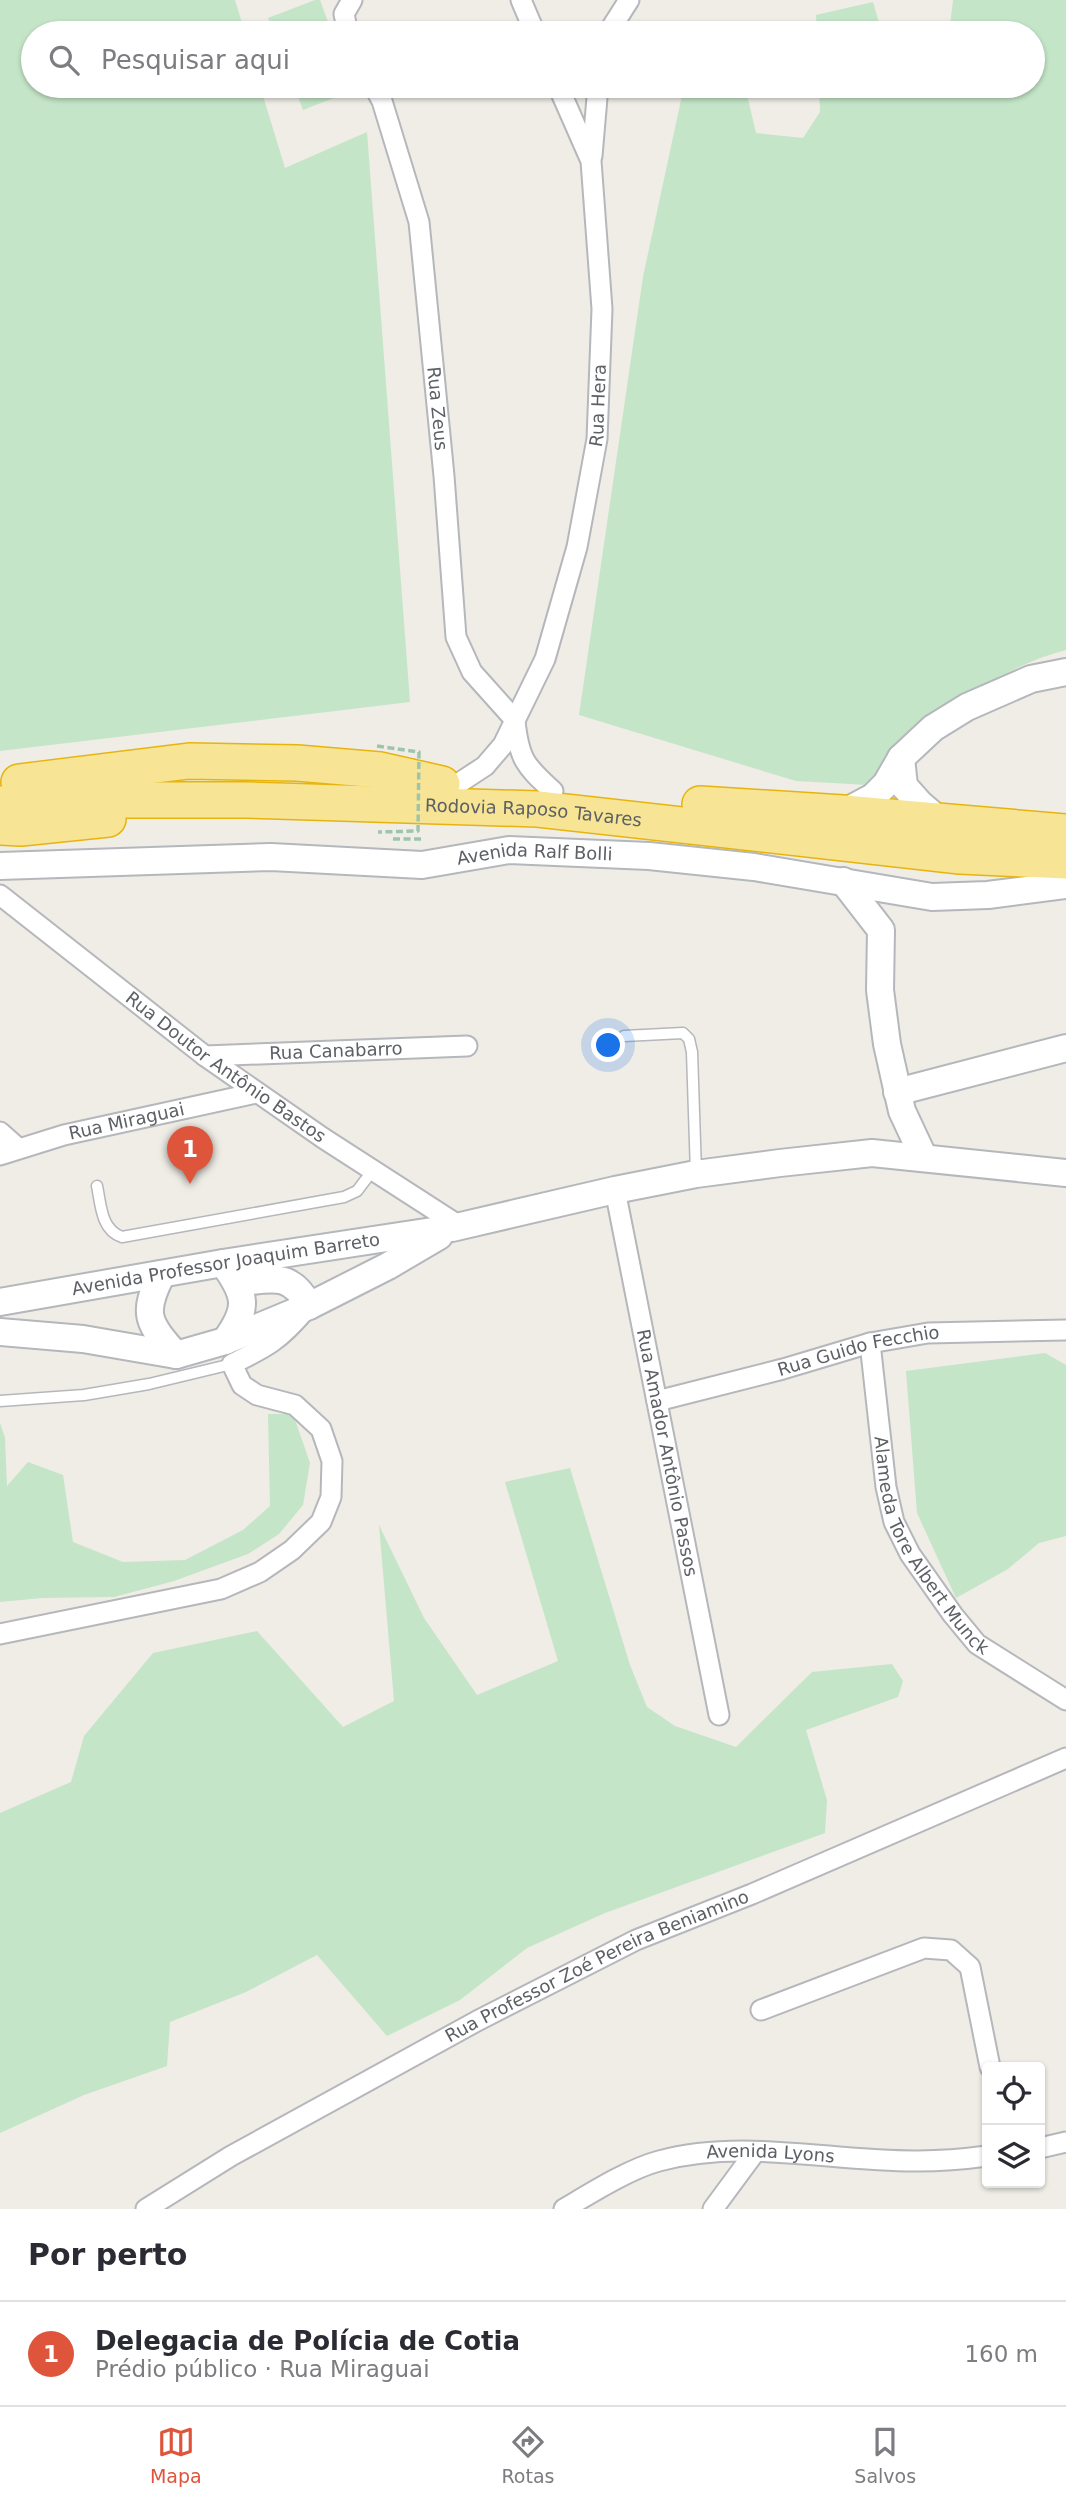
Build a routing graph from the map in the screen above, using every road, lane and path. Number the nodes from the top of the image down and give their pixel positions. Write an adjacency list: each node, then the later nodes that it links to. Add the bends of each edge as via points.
1 (521, 0): 5 (street)
2 (629, 0): 6 (street)
3 (351, 1): 4 (street)
4 (345, 21)
5 (531, 21)
6 (616, 21)
7 (380, 98): 12 (street, Rua Zeus, via 419,222 456,637 472,672)
8 (563, 98): 10 (street, Rua Hera)
9 (597, 98): 10 (street)
10 (591, 161): 12 (street, Rua Hera, via 602,309 597,439 577,547 545,659)
11 (1066, 671): 14 (main road, via 1031,679 967,707 933,728)
12 (514, 720): 15 (street, Rua Hera, via 503,745 485,766); 17 (street, via 518,747 528,769)
13 (377, 747): 23 (path, bridge, via 419,752 418,831)
14 (901, 758): 20 (main road, via 873,797); 21 (main road, via 904,786)
15 (449, 785): 16 (highway, Rodovia Raposo Tavares); 17 (highway, Rodovia Raposo Tavares)
16 (0, 786)
17 (553, 791): 20 (highway, Rodovia Raposo Tavares)
18 (247, 800): 19 (highway, Rodovia Raposo Tavares); 22 (highway, via 91,821); 25 (highway, Rodovia Raposo Tavares, via 538,808 960,856)
19 (0, 804)
20 (844, 813): 21 (highway, Rodovia Raposo Tavares)
21 (940, 821): 24 (highway, Rodovia Raposo Tavares)
22 (0, 827)
23 (378, 832)
24 (1066, 832)
25 (1066, 861)
26 (0, 866): 27 (main road, Avenida Ralf Bolli, via 271,857 422,866 509,850 649,856)
27 (843, 881): 29 (main road, Avenida Ralf Bolli); 31 (main road)
28 (1066, 886): 29 (main road, Avenida Ralf Bolli, via 988,895)
29 (913, 894): 31 (main road)
30 (0, 895): 35 (street, Rua Doutor Antônio Bastos)
31 (881, 930): 37 (main road, via 880,990)
32 (624, 1036): 44 (lane, via 683,1033 689,1039)
33 (467, 1046): 35 (street, Rua Canabarro)
34 (1066, 1048): 37 (main road)
35 (205, 1056): 36 (street, Rua Doutor Antônio Bastos)
36 (256, 1093): 39 (street, Rua Miraguai, via 64,1135); 42 (street, Rua Doutor Antônio Bastos)
37 (899, 1102): 40 (main road); 41 (main road)
38 (0, 1132): 39 (street)
39 (9, 1152)
40 (872, 1153): 41 (main road, Avenida Professor Joaquim Barreto); 44 (main road, Avenida Professor Joaquim Barreto)
41 (924, 1158): 43 (main road, Avenida Professor Joaquim Barreto)
42 (374, 1169): 45 (lane, via 357,1191 344,1197 122,1237 106,1226); 47 (street, Rua Doutor Antônio Bastos)
43 (1066, 1173)
44 (696, 1174): 46 (main road, Avenida Professor Joaquim Barreto)
45 (97, 1186)
46 (615, 1190): 47 (main road, Avenida Professor Joaquim Barreto); 58 (street, Rua Amador Antônio Passos)
47 (457, 1227): 48 (main road, Avenida Professor Joaquim Barreto); 51 (main road, Avenida Professor Joaquim Barreto)
48 (230, 1273): 49 (main road, Avenida Professor Joaquim Barreto); 51 (main road, via 288,1282 300,1289); 55 (main road, via 242,1300 241,1319)
49 (162, 1274): 50 (main road, Avenida Professor Joaquim Barreto); 56 (main road, via 151,1294 149,1314 155,1331)
50 (0, 1302)
51 (309, 1306): 55 (main road, Avenida Professor Joaquim Barreto)
52 (1066, 1330): 54 (street, Rua Guido Fecchio, via 928,1333)
53 (0, 1332): 56 (main road, Avenida Professor Joaquim Barreto, via 83,1339)
54 (870, 1343): 58 (street, Rua Guido Fecchio); 60 (street, Alameda Tore Albert Munck, via 886,1487 894,1521 910,1554 977,1644)
55 (229, 1353): 56 (main road, Avenida Professor Joaquim Barreto); 57 (lane, via 149,1384 84,1395); 59 (street, via 242,1385 257,1395 295,1405 321,1429 332,1461 331,1497 321,1522 260,1572 221,1589)
56 (176, 1355)
57 (0, 1401)
58 (657, 1401): 61 (street, Rua Amador Antônio Passos)
59 (0, 1634)
60 (1066, 1700)
61 (719, 1714)
62 (1066, 1758): 69 (street, Rua Professor Zoé Pereira Beniamino, via 636,1940 231,2156)
63 (761, 2010): 64 (street, via 923,1948 951,1950 970,1967)
64 (989, 2062)
65 (1066, 2142): 66 (street)
66 (1045, 2147)
67 (755, 2152): 68 (street, Avenida Lyons, via 918,2161); 70 (street, Avenida Lyons, via 657,2161); 71 (street)
68 (982, 2156)
69 (146, 2209)
70 (564, 2209)
71 (713, 2209)

